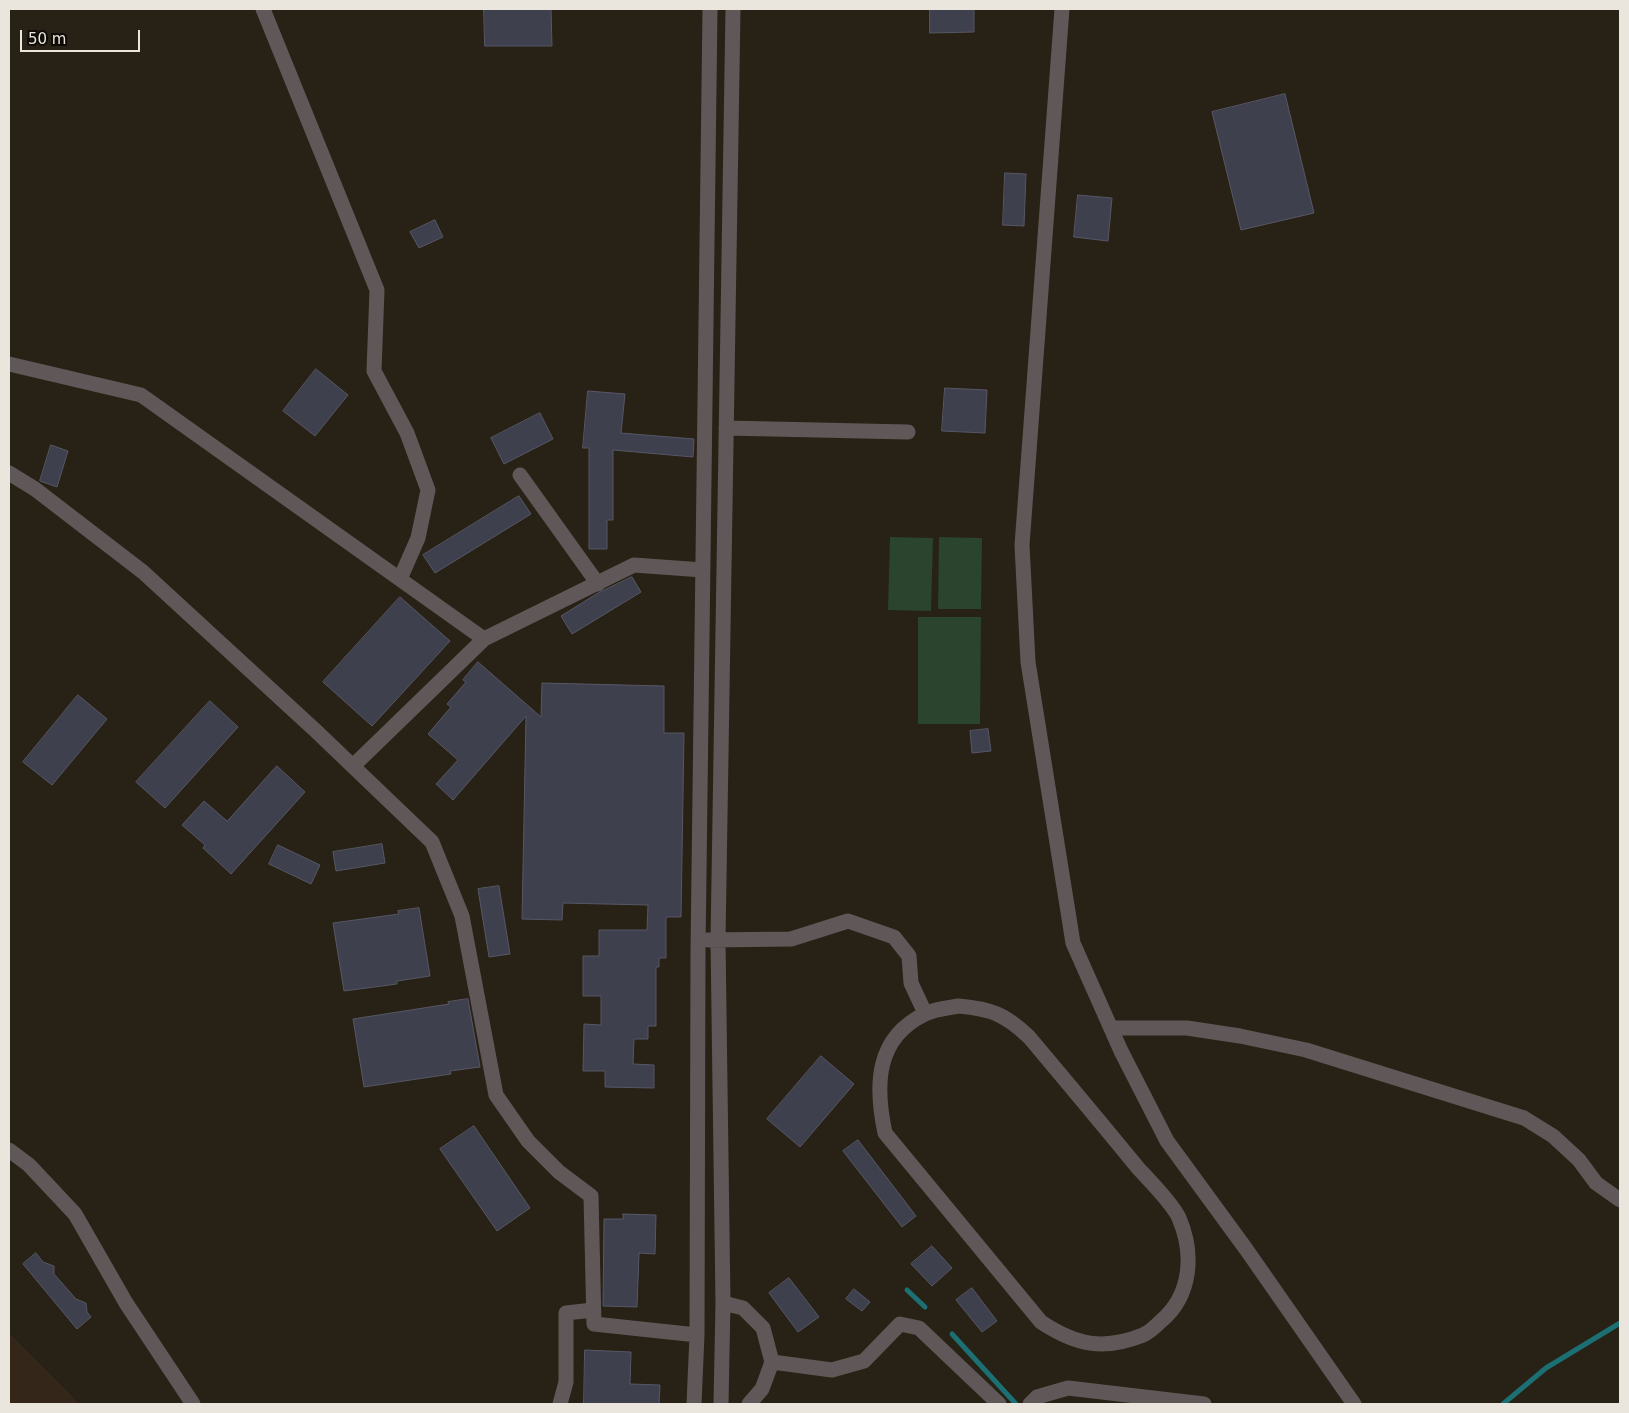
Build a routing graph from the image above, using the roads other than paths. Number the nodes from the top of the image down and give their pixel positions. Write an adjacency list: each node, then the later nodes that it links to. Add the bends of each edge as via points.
1 (263, 9): 11 (street, via 377,290 374,371 407,433 428,490 418,538)
2 (710, 9): 10 (street)
3 (733, 9): 6 (street)
4 (1062, 9): 18 (street, via 1022,545 1028,662 1073,943)
5 (9, 364): 11 (street, via 141,395)
6 (726, 428): 7 (street); 16 (street)
7 (908, 432)
8 (9, 473): 14 (street, via 35,489 143,572)
9 (520, 475): 12 (street)
10 (703, 570): 12 (street, via 634,565); 15 (street)
11 (400, 579): 13 (street)
12 (598, 584): 13 (street)
13 (484, 639): 14 (street)
14 (353, 766): 22 (street, via 432,842 462,916 496,1096 528,1141 559,1172 591,1196)
15 (698, 940): 16 (street); 23 (street)
16 (718, 940): 17 (street, via 791,939 848,921 894,937 909,956 911,983); 21 (street)
17 (925, 1014): 17 (street, via 959,1006 982,1008 1011,1020 1029,1037 1179,1216 1189,1261 1186,1287 1170,1314 1147,1334 1122,1343 1097,1345 1079,1342 1041,1322 885,1133 879,1103 879,1080 884,1061 895,1036)
18 (1111, 1028): 20 (street, via 1187,1028 1297,1048 1524,1118 1553,1136 1579,1160 1596,1183); 33 (street, via 1167,1141)
19 (9, 1150): 25 (street, via 29,1165 75,1214 126,1303)
20 (1620, 1200)
21 (723, 1303): 24 (street, via 742,1308 763,1328); 28 (street)
22 (593, 1310): 23 (street, via 594,1324); 26 (street, via 566,1313 566,1382)
23 (697, 1335): 27 (street)
24 (772, 1362): 29 (street, via 762,1389); 30 (street, via 832,1370 864,1361 900,1324 919,1328)
25 (193, 1404)
26 (560, 1404)
27 (694, 1404)
28 (721, 1404)
29 (749, 1404)
30 (999, 1404)
31 (1030, 1404): 32 (street, via 1037,1397 1068,1388)
32 (1204, 1404)
33 (1354, 1404)

